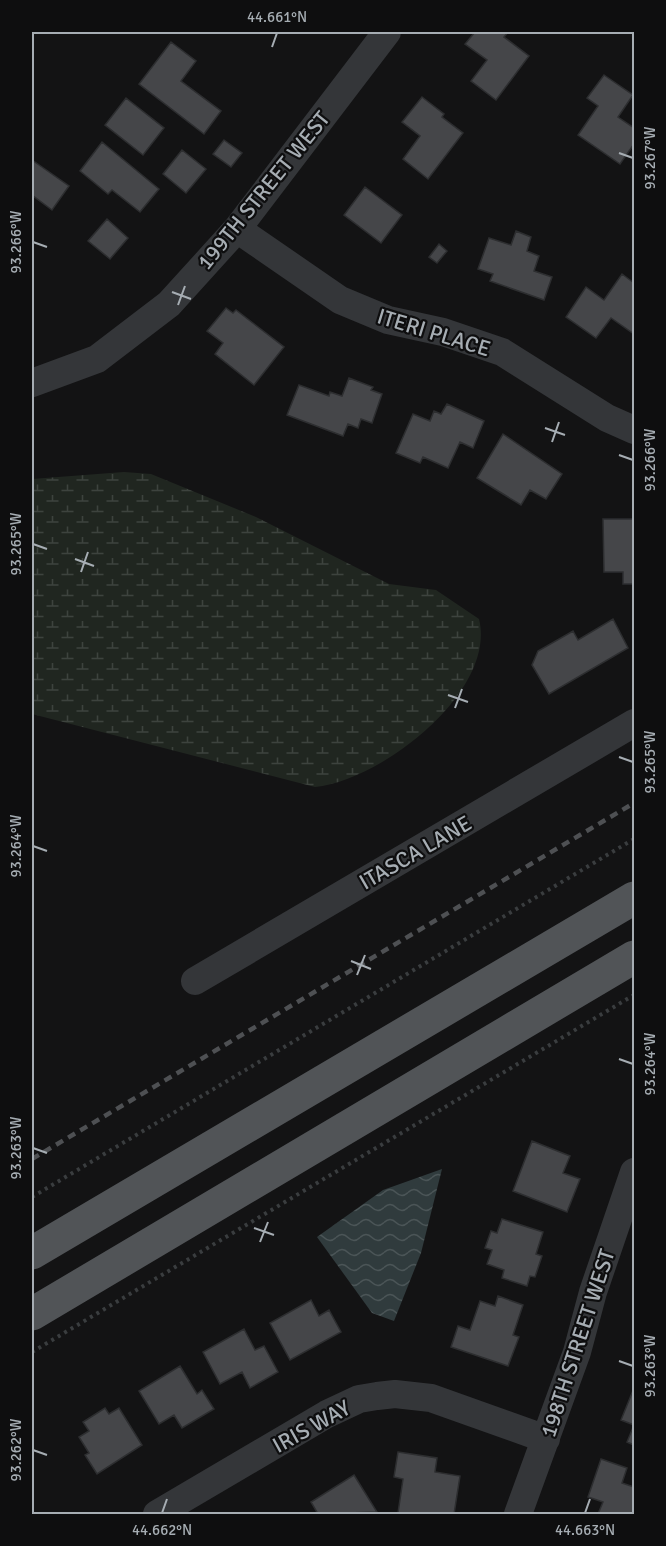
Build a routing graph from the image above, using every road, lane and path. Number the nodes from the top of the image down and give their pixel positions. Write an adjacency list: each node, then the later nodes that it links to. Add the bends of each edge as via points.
1 (387, 32): 2 (street, 199TH STREET WEST)
2 (237, 229): 3 (street, 199TH STREET WEST, via 169,304 96,359); 4 (street, ITERI PLACE, via 340,300 388,320 444,332 502,352 607,418)
3 (32, 383)
4 (634, 430)
5 (634, 723): 9 (street, ITASCA LANE)
6 (634, 839): 12 (path)
7 (634, 898): 13 (main road)
8 (634, 957): 14 (main road)
9 (195, 981)
10 (634, 995): 15 (path)
11 (634, 1172): 16 (street, 198TH STREET WEST)
12 (32, 1197)
13 (32, 1253)
14 (32, 1314)
15 (32, 1352)
16 (546, 1439): 17 (street, IRIS WAY, via 431,1398 377,1396 327,1414); 18 (street, 198TH STREET WEST)
17 (157, 1515)
18 (518, 1515)

